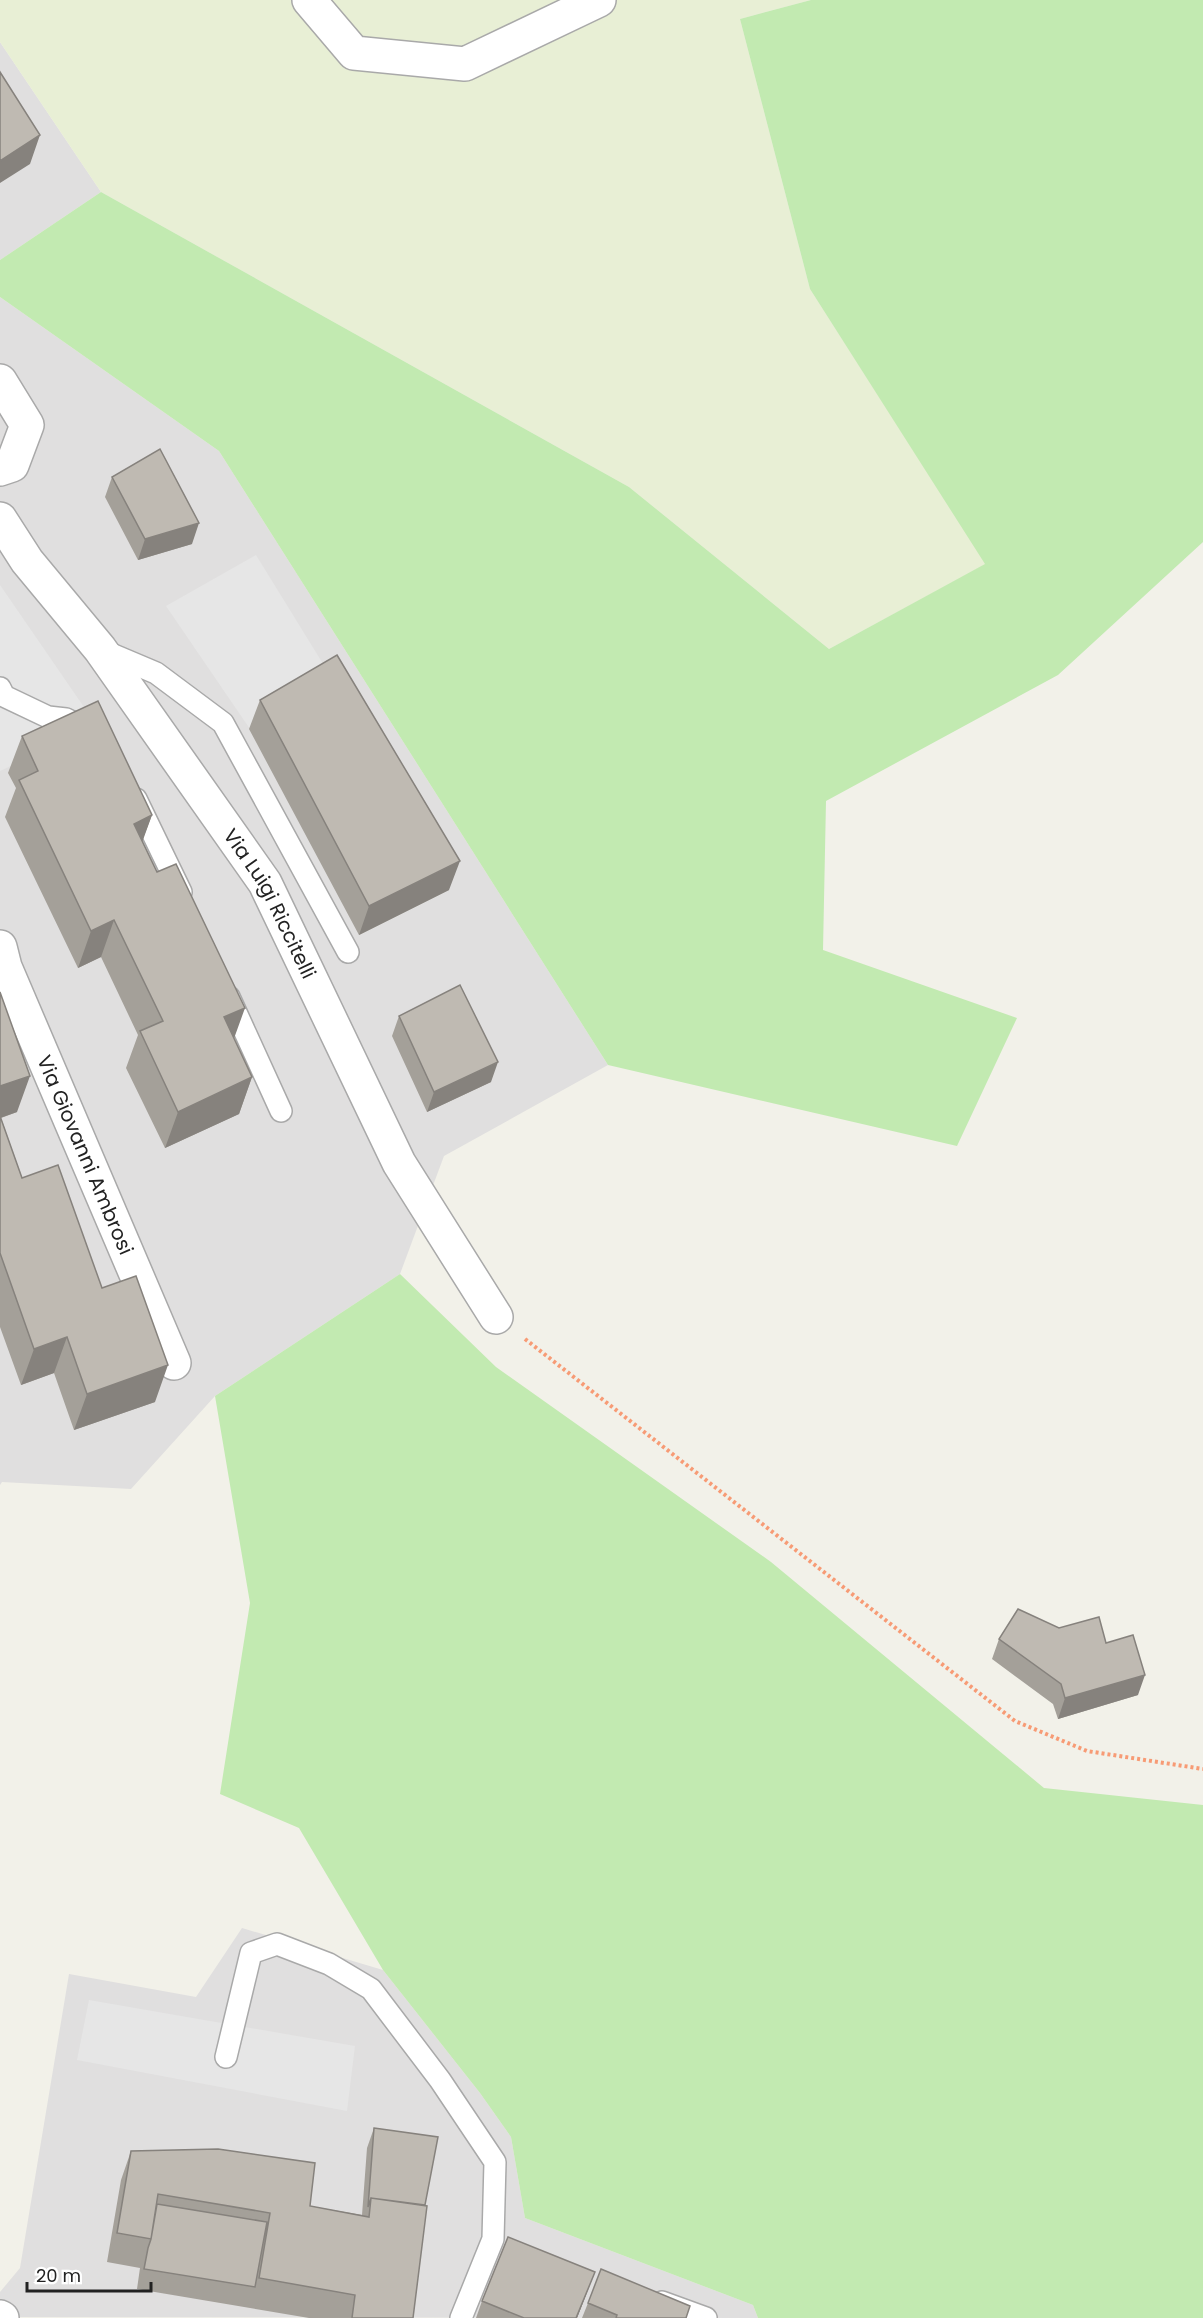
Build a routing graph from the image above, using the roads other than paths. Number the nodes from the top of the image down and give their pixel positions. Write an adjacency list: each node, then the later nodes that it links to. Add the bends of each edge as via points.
1 (309, 0): 2 (street, via 354,53 465,64)
2 (598, 0)
3 (0, 381): 4 (street, via 27,425 12,465)
4 (0, 469)
5 (0, 519): 6 (street, Via Luigi Riccitelli, via 27,561)
6 (100, 649): 11 (lane, via 156,673 223,723); 15 (street, Via Luigi Riccitelli, via 265,883 399,1163)
7 (0, 688): 8 (lane, via 4,696 48,717 80,726)
8 (93, 743)
9 (121, 779): 10 (lane, via 135,796)
10 (188, 906)
11 (348, 952)
12 (2, 961): 16 (street, Via Giovanni Ambrosi)
13 (222, 981): 14 (lane)
14 (281, 1111)
15 (496, 1317)
16 (174, 1363)
17 (226, 2058): 18 (lane, via 251,1953 278,1944 329,1964 370,1989 440,2080 495,2162)
18 (493, 2239): 19 (lane); 21 (lane)
19 (515, 2247)
20 (639, 2293): 22 (lane)
21 (460, 2318)
22 (706, 2318)

